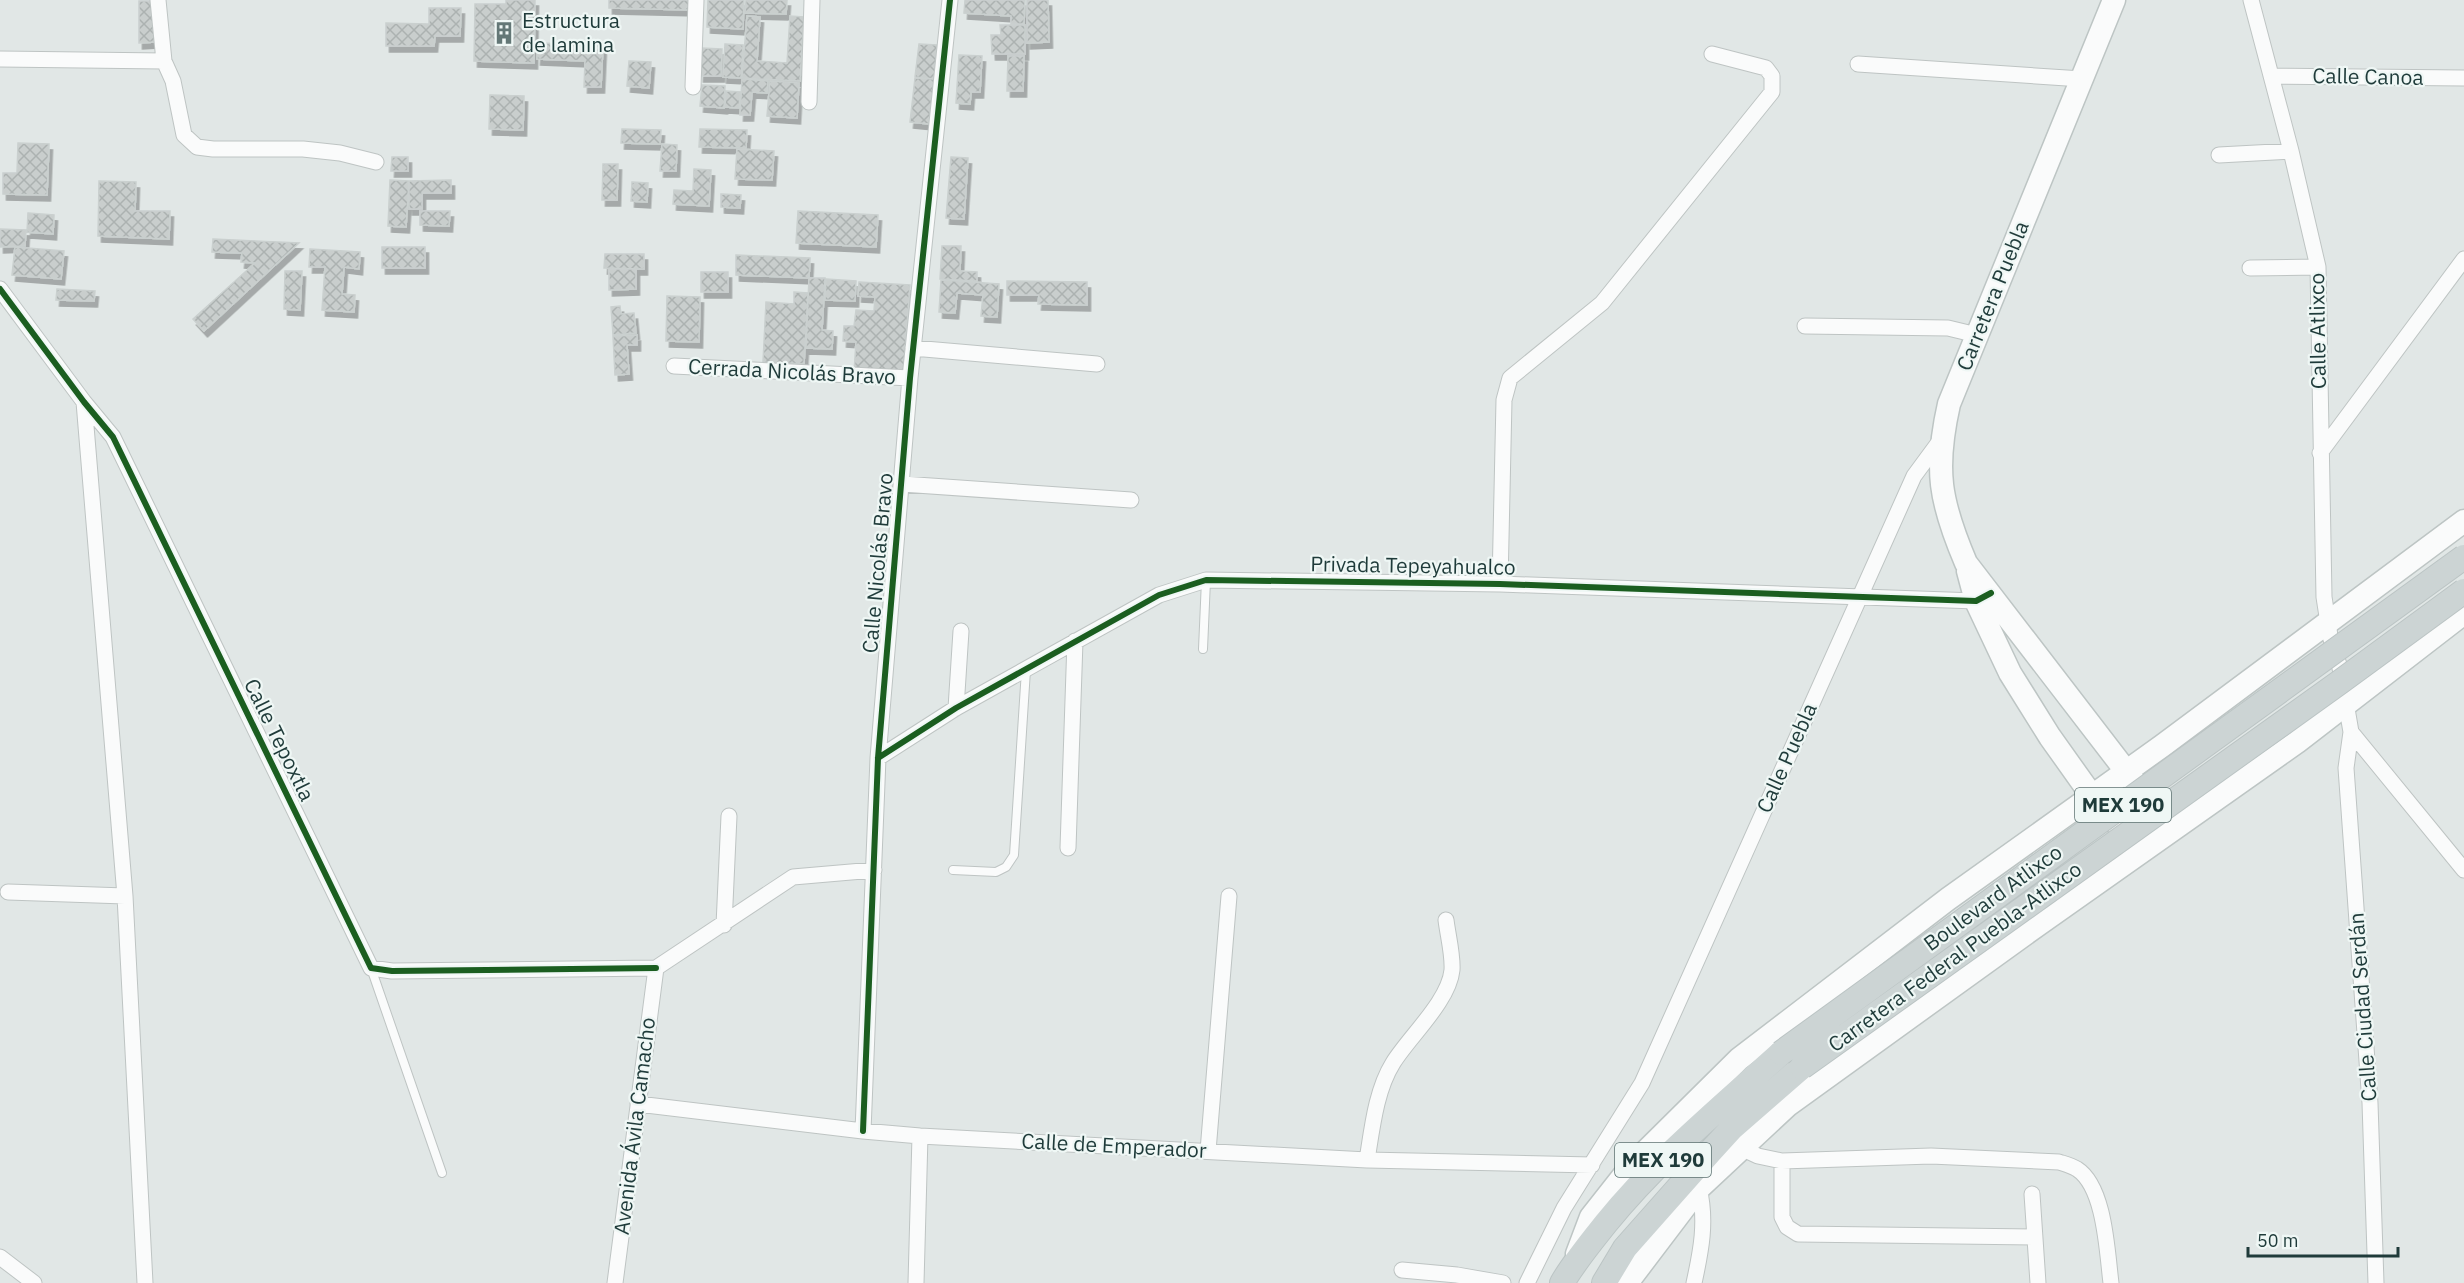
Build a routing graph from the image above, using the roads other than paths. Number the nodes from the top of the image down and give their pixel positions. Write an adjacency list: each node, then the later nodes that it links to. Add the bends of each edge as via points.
1 (158, 0): 9 (street)
2 (696, 0): 14 (street)
3 (813, 0): 15 (street)
4 (950, 0): 25 (street, Calle Nicolás Bravo)
5 (2114, 0): 13 (main road, Carretera Puebla)
6 (2251, 0): 11 (street, Calle Atlixco)
7 (1712, 54): 37 (street, via 1766,69 1772,76 1772,92 1602,303 1510,378 1504,400)
8 (0, 59): 9 (street)
9 (164, 61): 18 (street, via 173,81 184,135 197,147 312,150)
10 (1858, 64): 13 (street)
11 (2271, 76): 12 (street, Calle Canoa); 16 (street, Calle Atlixco)
12 (2464, 78)
13 (2082, 79): 24 (main road, Carretera Puebla)
14 (693, 87)
15 (809, 102)
16 (2292, 151): 17 (street); 20 (street, Calle Atlixco)
17 (2219, 155)
18 (376, 162)
19 (2464, 259): 31 (street)
20 (2318, 267): 21 (street); 31 (street, Calle Atlixco)
21 (2250, 268)
22 (0, 289): 29 (street, Calle Tepoxtla)
23 (1805, 326): 24 (street, via 1948,328)
24 (1977, 335): 30 (main road, Carretera Puebla, via 1949,404)
25 (914, 348): 26 (street); 28 (street, Calle Nicolás Bravo)
26 (1097, 364)
27 (674, 366): 28 (street, Cerrada Nicolás Bravo)
28 (910, 378): 32 (street, Calle Nicolás Bravo)
29 (84, 402): 64 (street); 69 (street, Calle Tepoxtla, via 113,437)
30 (1942, 438): 39 (main road, Carretera Puebla, via 1941,484 1950,525); 40 (street, Calle Puebla, via 1914,476)
31 (2320, 453): 42 (street, Calle Atlixco, via 2322,561)
32 (902, 484): 33 (street); 50 (street, Calle Nicolás Bravo)
33 (1131, 500)
34 (2464, 521): 42 (main road)
35 (2464, 557): 85 (main road, Boulevard Atlixco / MEX 190, bridge, via 1781,1053 1674,1148 1628,1196)
36 (1206, 580): 37 (street, Privada Tepeyahualco); 44 (street, Privada Tepeyahualco, via 1159,596); 45 (lane)
37 (1500, 584): 40 (street, Privada Tepeyahualco)
38 (2464, 591): 92 (main road, Carretera Federal Puebla-Atlixco / MEX 190, bridge, via 1802,1067 1732,1128 1624,1248)
39 (1984, 597): 40 (street, Privada Tepeyahualco); 51 (main road, via 2010,673); 52 (main road)
40 (1858, 598): 78 (street, Calle Puebla, via 1642,1083)
41 (2464, 613): 47 (main road)
42 (2328, 624): 47 (street, Calle Atlixco); 52 (main road)
43 (961, 631): 48 (street)
44 (1075, 641): 46 (street, Privada Tepeyahualco); 57 (street)
45 (1203, 649)
46 (1026, 669): 48 (street, Privada Tepeyahualco); 61 (lane, via 1014,855 1006,867 996,872)
47 (2348, 704): 49 (street, Calle Ciudad Serdán); 56 (main road)
48 (956, 708): 50 (street, Privada Tepeyahualco)
49 (2351, 732): 62 (street); 97 (street, Calle Ciudad Serdán, via 2346,768 2370,1102)
50 (878, 758): 60 (street, Calle Nicolás Bravo)
51 (2067, 762): 53 (main road); 55 (main road, via 2071,790)
52 (2125, 772): 53 (main road); 56 (main road)
53 (2092, 796): 55 (main road); 58 (main road)
54 (729, 816): 68 (street)
55 (2049, 826): 59 (main road)
56 (2172, 831): 58 (main road)
57 (1068, 848)
58 (2142, 852): 67 (main road)
59 (2010, 854): 67 (main road, via 2036,887); 85 (main road, via 1739,1059 1632,1165 1591,1217)
60 (874, 870): 68 (street, via 793,877); 72 (street, Calle Nicolás Bravo)
61 (953, 870)
62 (2464, 870)
63 (8, 892): 64 (street)
64 (125, 896): 87 (street)
65 (1229, 896): 75 (street)
66 (1446, 920): 76 (street, via 1452,969 1449,984 1392,1064 1374,1113)
67 (2039, 924): 74 (main road, via 1788,1106)
68 (723, 925): 70 (street)
69 (371, 968): 70 (street); 79 (lane)
70 (656, 968): 71 (street, Avenida Ávila Camacho)
71 (638, 1104): 72 (street, Calle de Emperador); 88 (street, Avenida Ávila Camacho)
72 (862, 1131): 73 (street, Calle de Emperador)
73 (920, 1136): 75 (street, Calle de Emperador); 89 (street)
74 (1742, 1148): 77 (street); 80 (main road)
75 (1208, 1151): 76 (street, Calle de Emperador)
76 (1367, 1160): 78 (street, Calle de Emperador)
77 (1782, 1161): 82 (street, via 1782,1217 1787,1227 1798,1234); 96 (street, via 1931,1156 2060,1162 2078,1170 2092,1186 2100,1207)
78 (1593, 1165): 91 (street, Calle Puebla, via 1564,1208)
79 (442, 1173)
80 (1699, 1188): 93 (main road); 94 (street, via 1703,1240)
81 (2032, 1194): 82 (street)
82 (2034, 1237): 95 (street)
83 (0, 1257): 86 (street)
84 (1402, 1270): 90 (street)
85 (1568, 1273)
86 (34, 1283)
87 (145, 1283)
88 (615, 1283)
89 (916, 1283)
90 (1503, 1283)
91 (1527, 1283)
92 (1604, 1283)
93 (1628, 1283)
94 (1694, 1283)
95 (2038, 1283)
96 (2111, 1283)
97 (2376, 1283)

